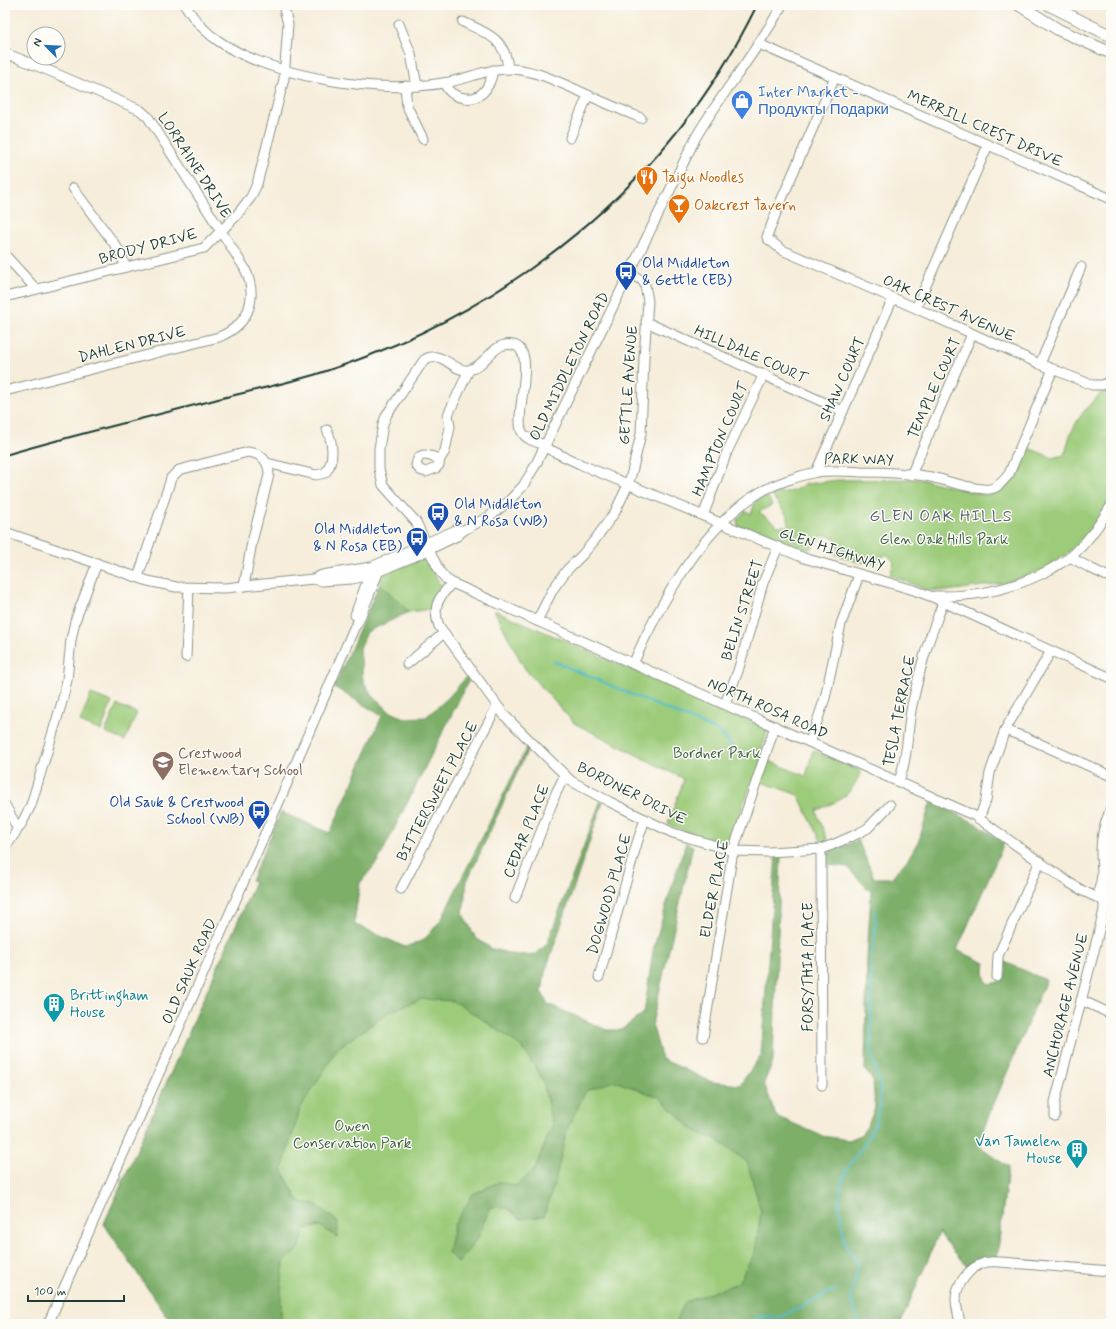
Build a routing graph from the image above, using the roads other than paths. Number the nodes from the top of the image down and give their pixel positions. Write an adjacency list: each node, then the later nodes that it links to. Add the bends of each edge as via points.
1 (186, 5): 14 (street, via 208,33 220,42 245,55)
2 (283, 5): 14 (street, BRODY DRIVE, via 288,24)
3 (782, 5): 9 (street, OLD MIDDLETON ROAD)
4 (1019, 5): 11 (main road, via 1059,30)
5 (1049, 5): 8 (main road)
6 (463, 22): 13 (street, via 497,41 505,52)
7 (399, 24): 19 (street, via 411,54)
8 (1111, 36)
9 (759, 44): 16 (street, MERRILL CREST DRIVE); 31 (street, OLD MIDDLETON ROAD, via 696,137)
10 (5, 53): 12 (street); 27 (street, LORRAINE DRIVE, via 145,114)
11 (1111, 53)
12 (5, 64)
13 (508, 69): 15 (street); 20 (street, via 541,74)
14 (285, 70): 18 (street, via 361,84); 27 (street, BRODY DRIVE, via 257,184 251,197)
15 (493, 70): 17 (street); 17 (street, via 487,88 475,98 467,99 452,94)
16 (835, 77): 24 (street, MERRILL CREST DRIVE); 34 (street, OAK CREST AVENUE, via 767,237 782,250)
17 (444, 83): 19 (street)
18 (405, 86): 19 (street); 23 (street, via 407,106)
19 (417, 86)
20 (588, 95): 21 (street); 22 (street)
21 (641, 118)
22 (570, 138)
23 (423, 139)
24 (988, 145): 26 (street, MERRILL CREST DRIVE); 36 (street)
25 (73, 188): 29 (street, via 121,252)
26 (1111, 198)
27 (222, 232): 29 (street, BRODY DRIVE, via 204,248); 35 (street, LORRAINE DRIVE, via 247,274 252,294)
28 (5, 255): 32 (street)
29 (125, 267): 32 (street, BRODY DRIVE)
30 (1081, 267): 39 (street)
31 (629, 274): 37 (street, GETTLE AVENUE, via 642,280 645,285 648,301); 47 (street, OLD MIDDLETON ROAD)
32 (36, 289): 33 (street, BRODY DRIVE)
33 (5, 297)
34 (893, 298): 36 (street, OAK CREST AVENUE); 45 (street, SHAW COURT)
35 (250, 304): 44 (street, DAHLEN DRIVE, via 236,328 219,337)
36 (916, 308): 38 (street, OAK CREST AVENUE)
37 (646, 322): 42 (street, HILLDALE COURT); 52 (street, GETTLE AVENUE, via 641,434)
38 (972, 334): 39 (street, OAK CREST AVENUE); 51 (street, TEMPLE COURT)
39 (1040, 364): 40 (street, OAK CREST AVENUE)
40 (1053, 369): 43 (street, OAK CREST AVENUE, via 1096,386); 51 (street, PARK WAY, via 1009,474 1002,482 990,489 983,489)
41 (469, 370): 47 (street, GLEN HIGHWAY, via 503,346 520,349 525,363 520,426 525,436); 48 (street, via 448,415 450,427 445,452); 57 (street, NORTH ROSA ROAD, via 436,357 424,360 387,414 381,434 378,461 383,485 416,522)
42 (764, 374): 45 (street, HILLDALE COURT); 54 (street, HAMPTON COURT, via 727,452)
43 (1109, 382)
44 (5, 391)
45 (843, 411): 50 (street, SHAW COURT)
46 (327, 430): 49 (street, via 332,450 329,467 325,472 316,475)
47 (545, 446): 52 (street, GLEN HIGHWAY); 57 (street, OLD MIDDLETON ROAD, via 529,477 500,509 464,530 456,530)
48 (440, 459)
49 (267, 463): 63 (street, via 259,455 248,452 179,470 168,485); 68 (street, via 269,475)
50 (816, 472): 51 (street, PARK WAY); 55 (street, PARK WAY, via 760,492)
51 (911, 475)
52 (628, 484): 54 (street, GLEN HIGHWAY); 73 (street, GETTLE AVENUE, via 615,512 553,589)
53 (1111, 506): 59 (street, via 1090,536)
54 (703, 516): 55 (street, GLEN HIGHWAY)
55 (721, 523): 58 (street, GLEN HIGHWAY); 79 (street, PARK WAY, via 678,579)
56 (5, 532): 60 (street, OLD MIDDLETON ROAD)
57 (427, 547): 61 (street, OLD MIDDLETON ROAD); 67 (street, NORTH ROSA ROAD, via 440,572)
58 (778, 547): 62 (street, GLEN HIGHWAY); 81 (street, BELIN STREET, via 763,583 738,670)
59 (1070, 557): 64 (street); 71 (street, via 1036,577 1015,585 966,595)
60 (97, 563): 63 (street, OLD MIDDLETON ROAD); 94 (street, via 75,621 62,702 31,805)
61 (373, 572): 65 (street, OLD MIDDLETON ROAD); 66 (street, OLD MIDDLETON ROAD); 70 (street, OLD SAUK ROAD); 74 (street, OLD SAUK ROAD, via 359,620)
62 (859, 575): 71 (street, GLEN HIGHWAY); 85 (street, via 842,624 825,698)
63 (138, 577): 69 (street, OLD MIDDLETON ROAD, via 167,586)
64 (1111, 578)
65 (313, 579): 66 (street, OLD MIDDLETON ROAD); 68 (street, OLD MIDDLETON ROAD)
66 (352, 579): 70 (street)
67 (452, 583): 73 (street, NORTH ROSA ROAD); 75 (street, BORDNER DRIVE, via 441,595 435,612)
68 (244, 586): 69 (street, OLD MIDDLETON ROAD)
69 (189, 588): 77 (street)
70 (362, 594): 74 (street, OLD SAUK ROAD, via 354,618)
71 (930, 596): 72 (street, GLEN HIGHWAY)
72 (943, 602): 76 (street, GLEN HIGHWAY); 88 (street, TESLA TERRACE, via 918,679)
73 (537, 621): 79 (street, NORTH ROSA ROAD)
74 (354, 628): 111 (street, OLD SAUK ROAD)
75 (444, 633): 78 (street); 82 (street, BORDNER DRIVE)
76 (1051, 651): 80 (street, GLEN HIGHWAY); 84 (street)
77 (186, 658)
78 (407, 664)
79 (633, 664): 81 (street, NORTH ROSA ROAD)
80 (1111, 678)
81 (725, 704): 83 (street, NORTH ROSA ROAD)
82 (497, 706): 86 (street, BORDNER DRIVE); 100 (street, BITTERSWEET PLACE)
83 (775, 726): 85 (street, NORTH ROSA ROAD); 98 (street, ELDER PLACE)
84 (1005, 730): 87 (street); 92 (street)
85 (810, 742): 88 (street, NORTH ROSA ROAD)
86 (565, 775): 93 (street, BORDNER DRIVE, via 571,781); 101 (street, CEDAR PLACE)
87 (1111, 776)
88 (899, 781): 92 (street, NORTH ROSA ROAD)
89 (890, 805): 97 (street, BORDNER DRIVE, via 868,828)
90 (5, 806): 94 (street)
91 (1111, 808): 102 (street, via 1102,835 1102,880 1099,889)
92 (979, 818): 99 (street, NORTH ROSA ROAD)
93 (645, 819): 98 (street, BORDNER DRIVE, via 673,832); 103 (street, DOGWOOD PLACE)
94 (18, 829): 96 (street)
95 (1111, 833): 102 (street)
96 (5, 848)
97 (821, 849): 98 (street, BORDNER DRIVE); 108 (street, FORSYTHIA PLACE)
98 (733, 851): 107 (street, ELDER PLACE)
99 (1040, 861): 102 (street, NORTH ROSA ROAD, via 1083,891); 104 (street, via 998,956)
100 (401, 888)
101 (514, 898)
102 (1108, 902): 105 (street, ANCHORAGE AVENUE)
103 (599, 977)
104 (997, 977)
105 (1081, 1000): 106 (street); 109 (street, ANCHORAGE AVENUE, via 1055,1102)
106 (1111, 1014)
107 (704, 1037)
108 (822, 1085)
109 (1055, 1116)
110 (1111, 1271): 112 (street, via 1000,1262 984,1263 968,1273 958,1290 956,1298)
111 (48, 1324)
112 (960, 1324)

